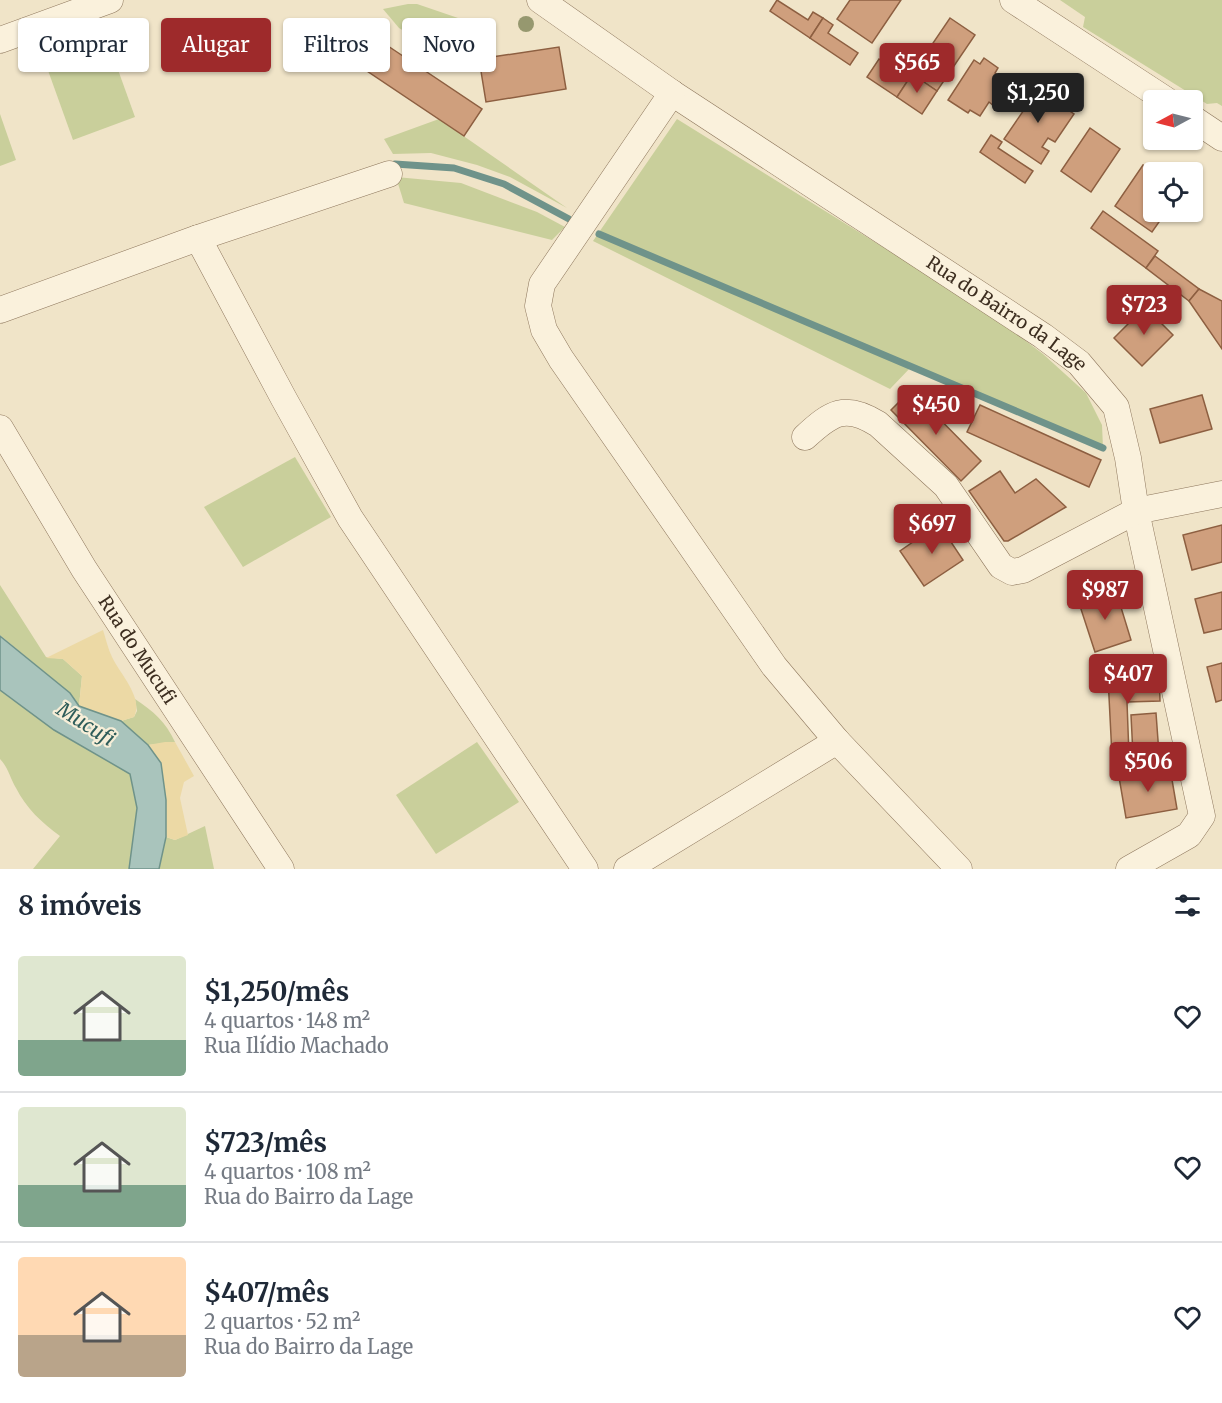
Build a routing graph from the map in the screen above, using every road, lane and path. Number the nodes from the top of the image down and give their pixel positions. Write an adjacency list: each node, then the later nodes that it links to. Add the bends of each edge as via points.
1 (110, 0): 4 (street)
2 (540, 0): 6 (street, Rua do Bairro da Lage)
3 (1013, 0): 5 (street)
4 (0, 40)
5 (1151, 90)
6 (672, 93): 15 (street, Rua do Bairro da Lage, via 1079,363 1116,407); 16 (street, via 542,284 538,306 544,330 774,666)
7 (1203, 125): 8 (street)
8 (1222, 138)
9 (389, 174): 10 (street)
10 (198, 238): 11 (street); 18 (street, via 350,518)
11 (0, 310)
12 (0, 428): 17 (street, Rua do Mucufi, via 84,569)
13 (805, 437): 15 (street, via 825,419 850,411 878,424 946,486 1001,566 1012,572 1033,566)
14 (1222, 494): 15 (street)
15 (1136, 511): 21 (street, Rua do Bairro da Lage, via 1202,816 1188,836)
16 (837, 741): 19 (street); 20 (street)
17 (281, 869)
18 (585, 869)
19 (627, 869)
20 (959, 869)
21 (1129, 869)

